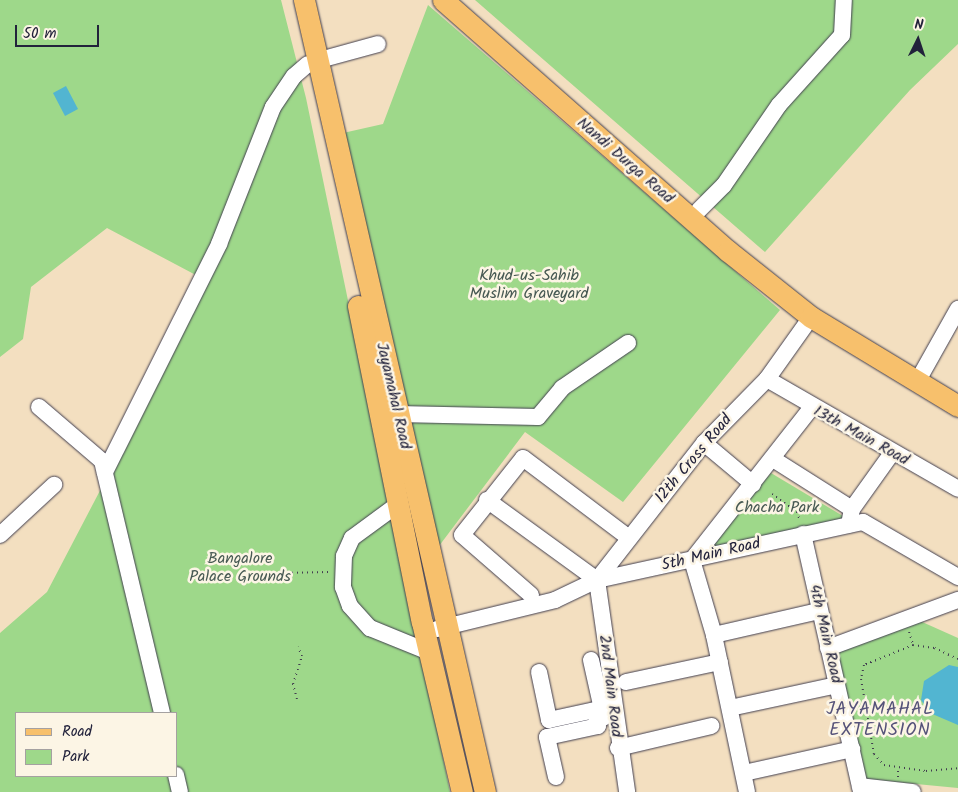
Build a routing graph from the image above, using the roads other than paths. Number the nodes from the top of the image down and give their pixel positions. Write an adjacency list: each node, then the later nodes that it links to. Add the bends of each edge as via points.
1 (295, 0): 7 (main road, Jayamahal Road)
2 (304, 0): 7 (main road, Jayamahal Road)
3 (444, 0): 10 (main road, Nandi Durga Road, via 728,251)
4 (461, 0): 8 (main road, Nandi Durga Road)
5 (844, 0): 8 (street, via 842,35 779,105 724,185)
6 (378, 44): 7 (street)
7 (312, 63): 17 (main road, Jayamahal Road); 21 (street, via 294,76 269,116 219,244); 26 (main road, Jayamahal Road)
8 (699, 210): 10 (main road, Nandi Durga Road)
9 (958, 308): 13 (street)
10 (811, 317): 12 (street, 12th Cross Road); 13 (main road, Nandi Durga Road)
11 (628, 344): 17 (street, via 562,388 538,417)
12 (767, 379): 16 (street, 13th Main Road); 18 (street, 12th Cross Road)
13 (917, 382): 14 (main road, Nandi Durga Road)
14 (958, 406)
15 (39, 407): 21 (street, via 97,456)
16 (811, 408): 19 (street, 13th Main Road); 20 (street)
17 (397, 414): 38 (main road, Jayamahal Road)
18 (704, 443): 22 (street); 30 (street, 12th Cross Road)
19 (892, 453): 24 (street, 13th Main Road); 27 (street)
20 (773, 459): 22 (street); 27 (street, 5th Main Road)
21 (104, 472): 48 (street)
22 (753, 484): 31 (street)
23 (54, 486): 29 (street)
24 (958, 489)
25 (487, 500): 30 (street, via 523,458); 33 (street); 35 (street, via 462,531 464,539)
26 (397, 505): 39 (main road, Jayamahal Road); 39 (street, via 358,530 347,547 342,572 346,596 362,622 379,634)
27 (850, 517): 28 (street, 5th Main Road); 32 (street, 5th Main Road)
28 (804, 534): 31 (street, 5th Main Road); 37 (street, 4th Main Road)
29 (0, 535)
30 (629, 538): 33 (street, 12th Cross Road)
31 (692, 560): 33 (street, 5th Main Road); 40 (street)
32 (958, 577)
33 (597, 580): 34 (street, 5th Main Road); 49 (street, 2nd Main Road)
34 (574, 589): 35 (street, 5th Main Road); 38 (street, 5th Main Road, via 555,600)
35 (531, 595): 38 (street, 5th Main Road)
36 (958, 600): 41 (street)
37 (820, 611): 40 (street); 41 (street, 4th Main Road)
38 (445, 622): 39 (street); 60 (main road, Jayamahal Road)
39 (425, 635): 59 (main road, Jayamahal Road)
40 (714, 635): 43 (street)
41 (828, 648): 46 (street, 4th Main Road)
42 (591, 660): 49 (street)
43 (720, 662): 45 (street); 47 (street)
44 (539, 672): 49 (street, via 549,720 595,710)
45 (626, 682)
46 (837, 685): 47 (street); 52 (street, 4th Main Road)
47 (730, 708): 54 (street)
48 (162, 712)
49 (604, 713): 51 (street, 2nd Main Road); 53 (street); 56 (street, via 598,726 547,737)
50 (711, 726): 51 (street)
51 (618, 748): 61 (street, 2nd Main Road)
52 (852, 749): 54 (street); 57 (street, 4th Main Road)
53 (616, 773)
54 (744, 773): 62 (street)
55 (176, 777): 58 (street)
56 (556, 777)
57 (860, 789): 63 (street)
58 (180, 792)
59 (462, 792)
60 (485, 792)
61 (627, 792)
62 (747, 792)
63 (913, 792)

